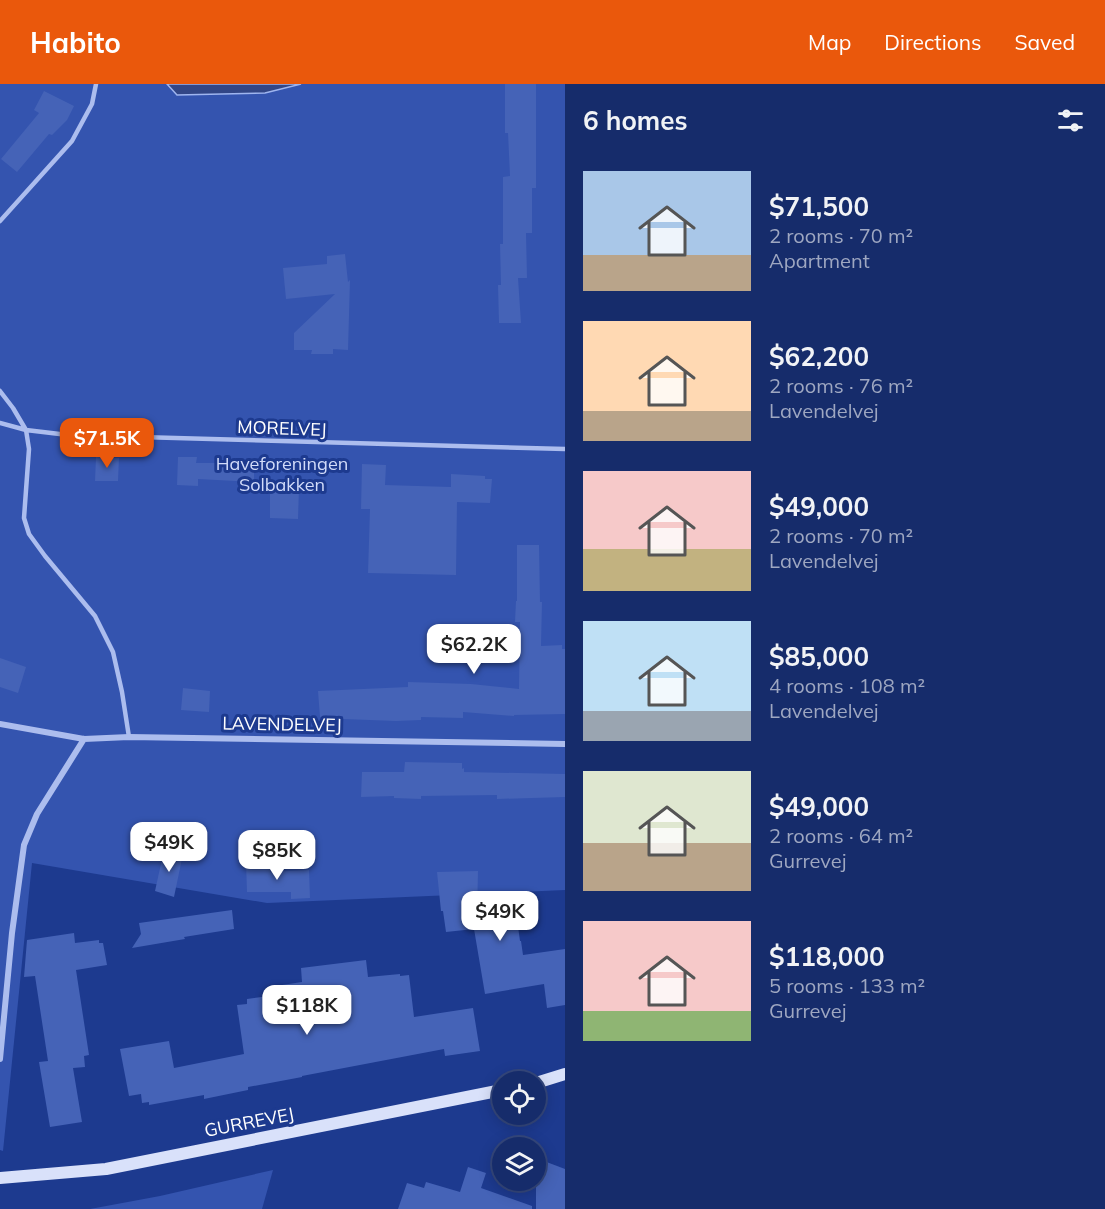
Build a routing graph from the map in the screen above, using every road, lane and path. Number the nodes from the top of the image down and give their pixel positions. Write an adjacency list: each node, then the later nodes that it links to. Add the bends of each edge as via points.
1 (96, 84): 2 (lane, via 92,104 72,141)
2 (0, 221)
3 (0, 391): 5 (lane)
4 (0, 423): 5 (lane, MORELVEJ)
5 (26, 430): 6 (lane, MORELVEJ, via 68,435); 8 (lane, via 29,449 24,518 29,534 95,616 112,652)
6 (565, 449)
7 (0, 724): 9 (street, LAVENDELVEJ)
8 (129, 737): 9 (street, LAVENDELVEJ); 10 (street, LAVENDELVEJ)
9 (84, 740): 11 (street, via 37,814 24,845)
10 (565, 744)
11 (0, 1059)
12 (565, 1074): 13 (street)
13 (546, 1080)
14 (492, 1092): 15 (street, GURREVEJ, via 106,1169)
15 (0, 1178)

